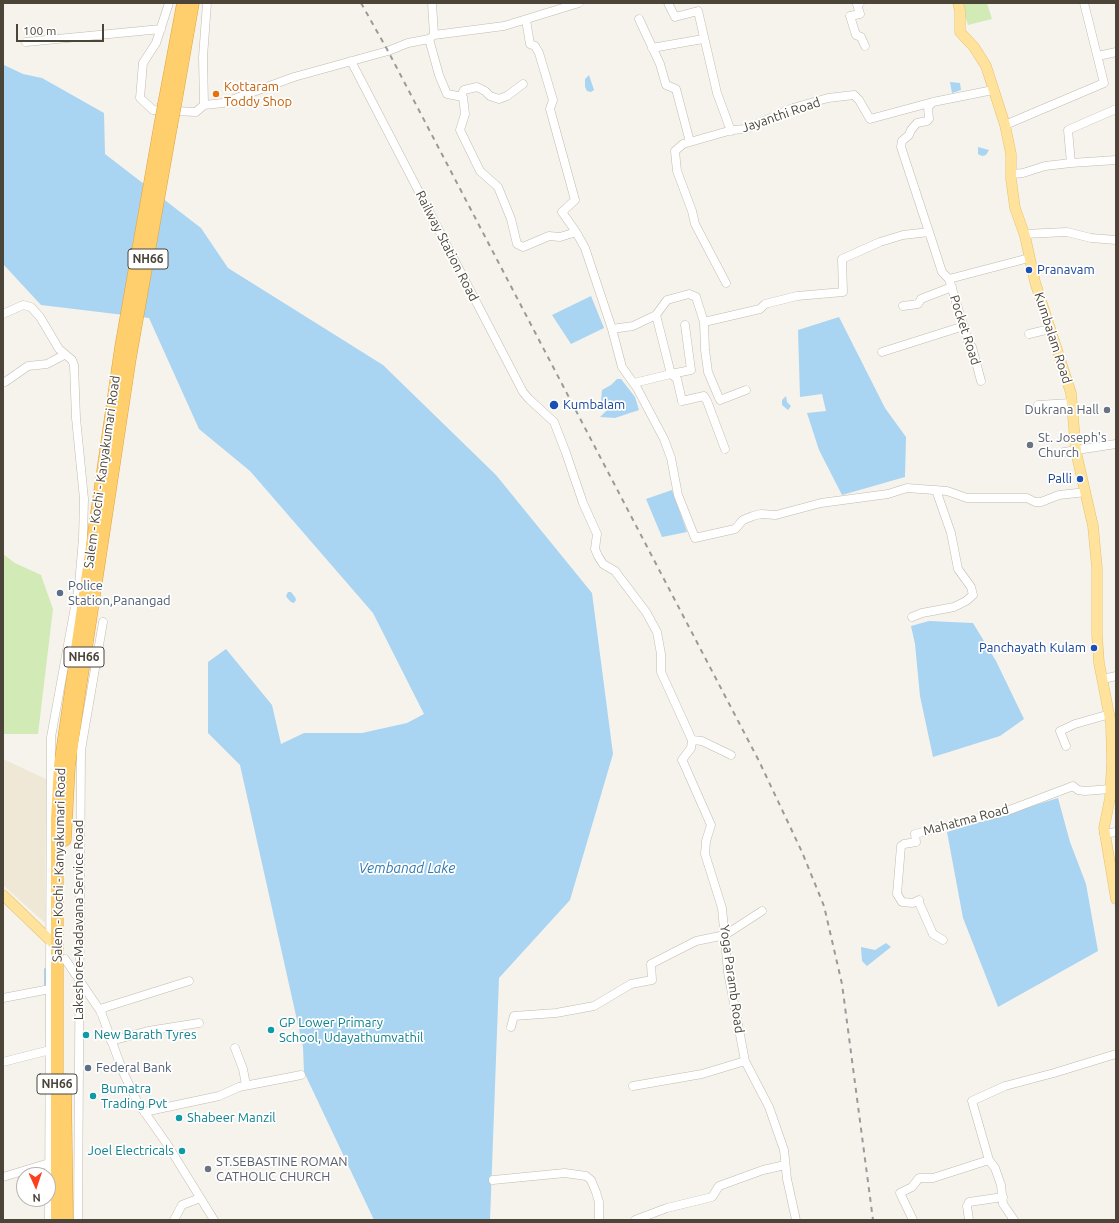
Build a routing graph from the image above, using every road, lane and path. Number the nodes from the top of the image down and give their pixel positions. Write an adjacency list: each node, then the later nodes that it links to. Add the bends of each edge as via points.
1 (169, 3): 13 (street)
2 (183, 3): 27 (highway, NH66)
3 (193, 3): 27 (highway, NH66)
4 (208, 3): 26 (street, via 203,57)
5 (432, 3): 14 (street)
6 (579, 3): 12 (street)
7 (668, 3): 15 (street, via 675,17 698,10)
8 (860, 3): 17 (street, via 857,4 860,14 850,16 856,36 861,37)
9 (958, 3): 23 (main road, Kumbalam Road, via 960,32 982,58)
10 (1084, 3): 20 (street)
11 (639, 19): 18 (street)
12 (526, 20): 14 (street, via 504,26); 36 (street, via 530,44 539,52 553,100 550,109 575,200 562,212)
13 (161, 29): 16 (street); 27 (street, via 156,43 143,63 140,98)
14 (431, 37): 21 (street); 24 (street, via 439,75 447,94)
15 (703, 38): 18 (street); 30 (street, via 717,93)
16 (26, 42)
17 (865, 46)
18 (652, 48): 31 (street, via 666,85 676,89)
19 (1116, 52): 20 (street)
20 (1098, 56): 29 (street, via 1103,85)
21 (351, 61): 26 (street, via 294,77 223,103); 73 (street, Railway Station Road, via 523,392 554,422 583,504 597,534 595,549 603,564 615,571 646,612 657,632 662,672)
22 (523, 84): 24 (street, via 499,99 477,87 464,90)
23 (993, 90): 25 (street, Jayanthi Road); 29 (main road, Kumbalam Road)
24 (461, 96): 36 (street, via 465,114 460,130 480,171 498,187 511,219 516,244 523,247 548,236 560,237)
25 (933, 102): 30 (street, Jayanthi Road, via 870,119 854,94 793,108 746,130); 37 (street, Pocket Road, via 928,107 929,119 917,123 902,141 901,146)
26 (204, 105): 27 (street, via 196,112)
27 (169, 108): 32 (highway, NH66, bridge)
28 (1116, 109): 34 (street, via 1068,130)
29 (1005, 125): 35 (main road, Kumbalam Road)
30 (731, 131): 31 (street, Jayanthi Road)
31 (690, 142): 42 (street, Jayanthi Road, via 675,151 677,171 695,224)
32 (159, 159): 84 (highway, Salem - Kochi - Kanyakumari Road / NH66, via 121,347 60,766); 85 (highway, Salem - Kochi - Kanyakumari Road / NH66, via 69,766 65,839)
33 (1116, 160): 34 (street)
34 (1071, 163): 35 (street, via 1045,166 1023,174)
35 (1012, 174): 38 (main road, Kumbalam Road, via 1015,208)
36 (576, 232): 50 (street, via 585,248)
37 (929, 232): 41 (street, Pocket Road, via 942,272); 47 (street, via 903,235 880,242 842,259 843,292 797,296 765,304 760,309)
38 (1024, 234): 39 (street, via 1067,232 1091,238); 40 (main road, Kumbalam Road)
39 (1116, 240)
40 (1029, 258): 41 (street); 51 (main road, Kumbalam Road)
41 (949, 279): 43 (street, Pocket Road)
42 (726, 283)
43 (952, 287): 44 (street, Pocket Road, via 926,296 920,299 918,304); 49 (street, Pocket Road)
44 (903, 306)
45 (4, 313): 54 (street, via 23,304 31,307)
46 (656, 315): 47 (street, via 667,300 689,294 696,297); 50 (street, via 632,326); 55 (street)
47 (704, 322): 59 (street, via 708,372 720,400)
48 (685, 325): 55 (street, via 691,370)
49 (964, 326): 53 (street); 56 (street, Pocket Road)
50 (612, 329): 58 (street, via 622,367)
51 (1050, 329): 52 (street); 60 (main road, Kumbalam Road, via 1071,393)
52 (1029, 334)
53 (882, 352)
54 (64, 355): 57 (street, via 48,364 28,366); 84 (street, via 72,360 74,365 84,499 79,585 51,737)
55 (671, 374): 58 (street); 63 (street, via 676,379 682,401 704,396)
56 (981, 381)
57 (5, 382)
58 (634, 383): 66 (street, via 664,439 671,458 678,495 695,538 734,529 743,520 761,514 776,515 821,503 888,494 906,488)
59 (746, 390)
60 (1071, 403): 61 (street); 65 (main road, Kumbalam Road)
61 (1038, 405)
62 (1116, 444): 65 (street)
63 (725, 449)
64 (1064, 452): 65 (street)
65 (1076, 452): 67 (main road, Kumbalam Road)
66 (936, 490): 67 (street, via 967,498 1027,498 1035,502 1059,495); 68 (street, via 951,533 958,569 971,587 973,595 954,607 922,613)
67 (1086, 492): 71 (main road, Kumbalam Road, via 1093,526 1097,568 1096,635)
68 (912, 618)
69 (103, 622): 86 (street, Lakeshore-Madavana Service Road, via 81,750)
70 (1116, 676): 71 (street)
71 (1103, 679): 72 (main road, Kumbalam Road)
72 (1110, 714): 74 (street, via 1060,731); 76 (main road, Kumbalam Road)
73 (692, 740): 75 (street, via 702,741); 82 (street, Yoga Paramb Road, via 691,748 682,760 711,824 705,854 722,908)
74 (1066, 746)
75 (731, 755)
76 (1110, 789): 78 (main road, Kumbalam Road); 83 (street, Mahatma Road, via 1085,791 1073,786 1006,811 915,834 916,842 901,846 898,894 902,902 913,903 919,900 933,934)
77 (1116, 832): 78 (street)
78 (1104, 834): 80 (main road, Kumbalam Road)
79 (3, 895): 84 (main road)
80 (1116, 899)
81 (762, 911): 82 (street)
82 (725, 935): 92 (street, via 696,941 652,964 652,980 631,984 594,1006 514,1016); 97 (street, Yoga Paramb Road, via 728,972)
83 (943, 940)
84 (53, 943): 85 (highway); 88 (street); 111 (highway, Salem - Kochi - Kanyakumari Road / NH66)
85 (65, 959): 86 (street); 112 (highway, Salem - Kochi - Kanyakumari Road / NH66)
86 (78, 977): 90 (street); 113 (street, Lakeshore-Madavana Service Road)
87 (189, 982): 90 (street, via 103,1008)
88 (50, 989): 89 (street); 95 (street)
89 (3, 998)
90 (101, 1013): 93 (street)
91 (200, 1023): 93 (street, via 148,1031)
92 (512, 1027)
93 (111, 1041): 102 (street, via 123,1072)
94 (235, 1048): 100 (street)
95 (50, 1050): 98 (street); 104 (street)
96 (1116, 1054): 103 (street, via 1005,1086 972,1101)
97 (745, 1061): 101 (street, via 702,1074); 105 (street, Yoga Paramb Road, via 769,1107 784,1150)
98 (3, 1062)
99 (301, 1074): 100 (street)
100 (246, 1086): 102 (street, via 231,1089 219,1096)
101 (633, 1086)
102 (144, 1112): 109 (street)
103 (989, 1160): 108 (street, via 995,1168); 119 (street, via 933,1178 919,1178 912,1187 900,1193)
104 (49, 1163): 106 (street); 110 (street)
105 (785, 1165): 117 (street, via 719,1186 712,1197 667,1208); 118 (street, Yoga Paramb Road)
106 (3, 1177)
107 (493, 1180): 116 (street, via 565,1173 586,1176 591,1180 599,1202)
108 (1002, 1196): 120 (street, via 969,1202 967,1206); 121 (street, via 1003,1204)
109 (200, 1198): 114 (street, via 182,1205); 115 (street)
110 (49, 1220)
111 (57, 1220)
112 (66, 1220)
113 (78, 1220)
114 (174, 1220)
115 (214, 1220)
116 (599, 1220)
117 (635, 1220)
118 (796, 1220)
119 (913, 1220)
120 (970, 1220)
121 (1014, 1220)

